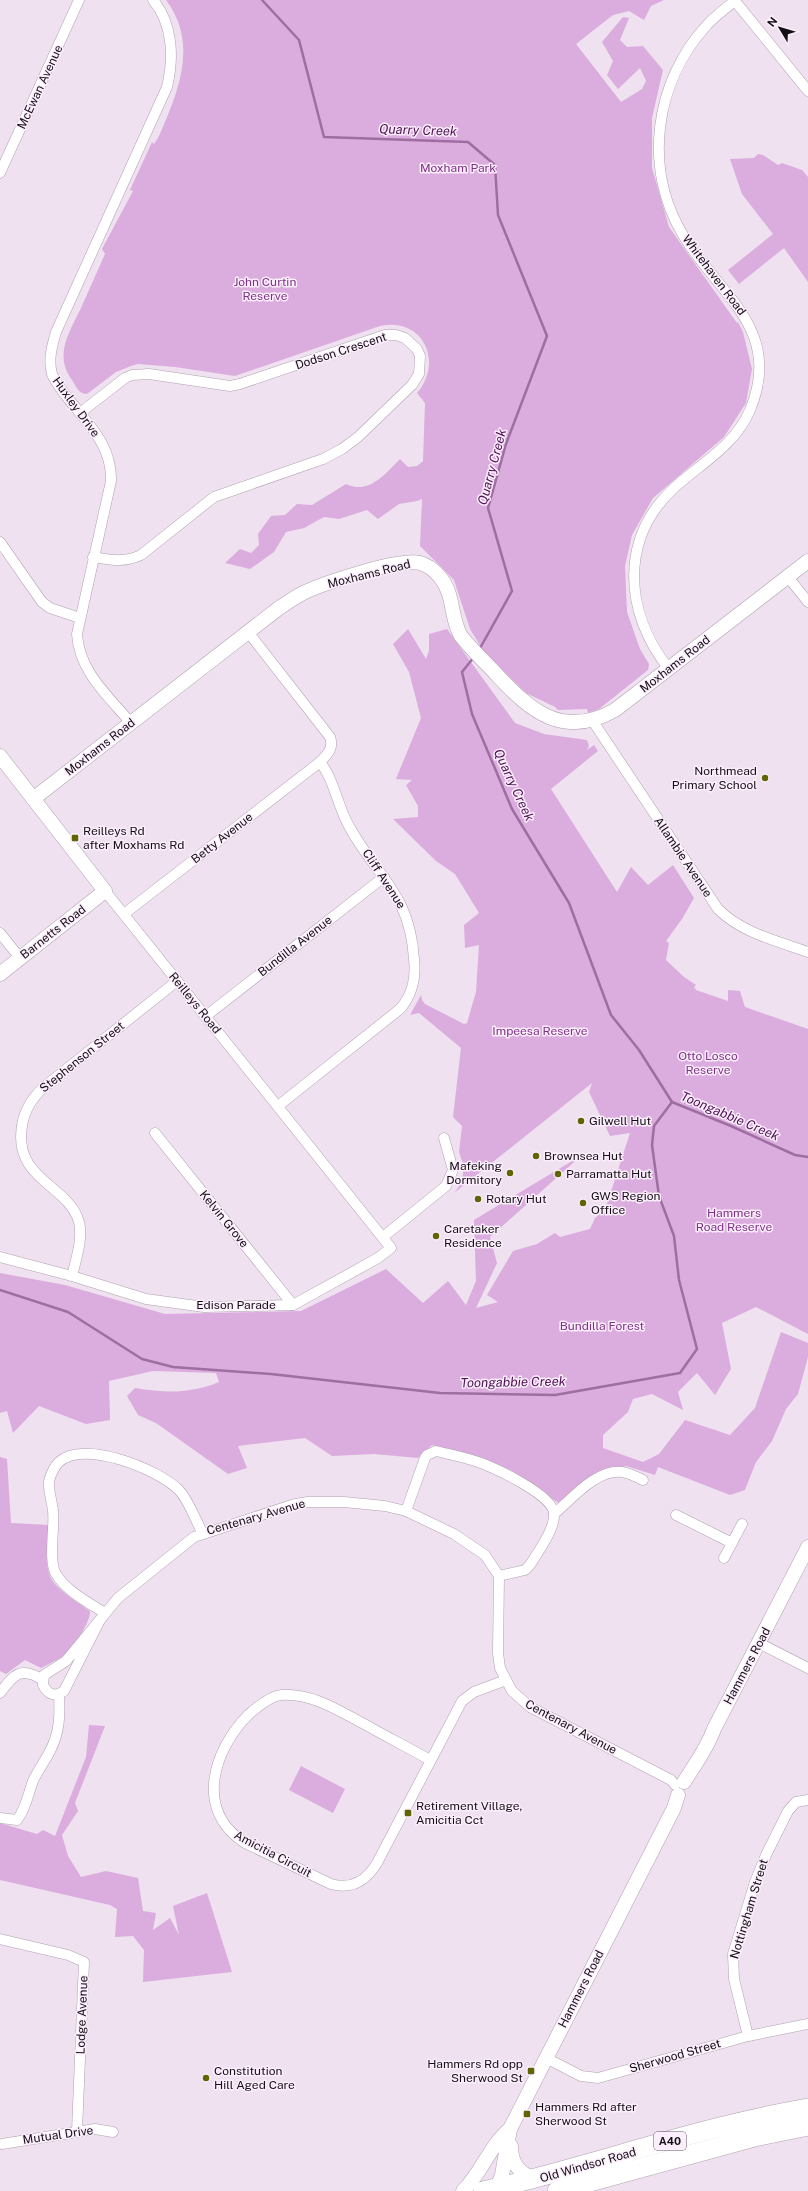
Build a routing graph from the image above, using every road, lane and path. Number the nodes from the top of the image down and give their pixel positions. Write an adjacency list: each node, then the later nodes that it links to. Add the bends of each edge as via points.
1 (79, 0): 5 (street, McEwan Avenue)
2 (153, 0): 6 (street, Huxley Drive, via 170,36 171,70 167,87 56,332 51,349 52,374)
3 (736, 0): 4 (street); 14 (street, Whitehaven Road, via 705,26 683,57 667,91 659,130 660,173 674,217 690,245 743,313 753,334 758,367 754,398 741,427 726,445 662,500 640,541 634,572 636,604 652,646)
4 (808, 92)
5 (0, 173)
6 (80, 413): 8 (street, Huxley Drive, via 101,441 110,459 111,469 111,481); 8 (street, Dodson Crescent, via 125,378 140,374 230,386 386,334 405,338 420,356 419,374 412,385 342,449 323,459 214,498 141,555 129,561)
7 (0, 542): 12 (street, via 42,602 50,608)
8 (94, 557): 12 (street, Huxley Drive)
9 (808, 561): 10 (street, Moxhams Road)
10 (788, 577): 11 (street); 14 (street, Moxhams Road)
11 (808, 602)
12 (80, 618): 16 (street, Huxley Drive, via 77,644 85,667)
13 (248, 632): 15 (street, Moxhams Road, via 279,608 311,590 395,565 416,562 430,568 444,583 452,599 456,627 465,641 520,699 546,717 561,722); 16 (street, Moxhams Road); 18 (street, via 330,737 330,751)
14 (669, 669): 15 (street, Moxhams Road, via 615,710)
15 (592, 720): 24 (street, Allambie Avenue, via 718,909 730,921 746,930)
16 (131, 723): 19 (street, Moxhams Road)
17 (0, 756): 19 (street, Reilleys Road)
18 (320, 762): 20 (street, Cliff Avenue, via 330,776 350,829); 22 (street, Betty Avenue)
19 (33, 799): 21 (street, Reilleys Road)
20 (384, 877): 28 (street, Bundilla Avenue); 29 (street, Cliff Avenue, via 403,907 412,932 415,974 409,996 394,1015)
21 (105, 890): 22 (street, Reilleys Road); 25 (street, Barnetts Road)
22 (124, 914): 27 (street, Reilleys Road)
23 (0, 933): 25 (street)
24 (808, 952)
25 (20, 958): 26 (street, Barnetts Road)
26 (0, 974)
27 (177, 981): 28 (street, Reilleys Road); 35 (street, Stephenson Street, via 44,1087 24,1115 21,1139 27,1160 38,1176 73,1210 79,1221 79,1244)
28 (206, 1016): 29 (street, Reilleys Road)
29 (278, 1106): 32 (street, Reilleys Road)
30 (155, 1133): 36 (street, Kelvin Grove)
31 (444, 1138): 32 (street, via 453,1170 446,1186)
32 (383, 1237): 33 (street, Reilleys Road)
33 (391, 1248): 36 (street, Edison Parade, via 378,1258)
34 (0, 1257): 35 (street, Edison Parade)
35 (72, 1276): 36 (street, Edison Parade, via 146,1299 204,1307)
36 (293, 1305)
37 (643, 1480): 39 (street, via 623,1472 604,1475)
38 (406, 1511): 39 (street, via 424,1458 436,1451 472,1460 508,1475 543,1498 553,1508); 42 (street, Centenary Avenue, via 361,1503 308,1502); 46 (street, Centenary Avenue, via 479,1549)
39 (554, 1514): 46 (street, via 551,1527 530,1565 525,1570)
40 (676, 1515): 43 (street)
41 (742, 1524): 43 (street)
42 (202, 1532): 47 (street, Centenary Avenue, via 140,1578 118,1598); 47 (street, via 179,1491 153,1473 112,1456 76,1455 58,1462 49,1482 54,1514 54,1571 64,1584)
43 (732, 1543): 45 (street)
44 (808, 1548): 48 (street, Hammers Road)
45 (724, 1558)
46 (499, 1576): 51 (street, Centenary Avenue, via 498,1653)
47 (103, 1617): 50 (street, Centenary Avenue, via 66,1661 47,1673); 53 (street, Centenary Avenue, via 67,1687)
48 (759, 1644): 49 (street); 55 (street, Hammers Road, via 714,1729 706,1750)
49 (808, 1668)
50 (43, 1680): 52 (street, via 30,1674 18,1673 9,1680); 53 (street, via 43,1685 50,1694)
51 (506, 1680): 54 (street, Amicitia Circuit, via 468,1695 462,1701); 55 (street, Centenary Avenue, via 512,1691 530,1707 671,1780)
52 (0, 1693)
53 (59, 1694): 57 (street, via 61,1716 58,1733 33,1781 23,1813 17,1820)
54 (430, 1760): 54 (street, Amicitia Circuit, via 324,1702 293,1695 279,1695 251,1712 223,1750 216,1776 214,1799 221,1820 232,1834 337,1886 351,1886 373,1871)
55 (679, 1788): 61 (street, Hammers Road, via 674,1808)
56 (808, 1800): 60 (street, Nottingham Street, via 796,1802 788,1811 766,1855 733,1954 734,1979)
57 (0, 1818)
58 (0, 1939): 65 (street, Lodge Avenue, via 68,1955 84,1962)
59 (808, 2024): 60 (street, Sherwood Street)
60 (748, 2036): 61 (street, Sherwood Street, via 598,2078 581,2076)
61 (546, 2058): 64 (street, Hammers Road)
62 (808, 2108): 68 (highway, Old Windsor Road / A40, via 749,2120)
63 (808, 2126): 71 (highway, Old Windsor Road / A40, via 754,2137)
64 (510, 2129): 68 (street, via 511,2155 514,2163 523,2175); 69 (street, Hammers Road, via 502,2175); 70 (street, via 499,2138 486,2163)
65 (77, 2131): 66 (street, Mutual Drive, via 95,2129); 67 (street, Mutual Drive)
66 (113, 2132)
67 (2, 2144)
68 (534, 2180): 69 (highway, Old Windsor Road / A40)
69 (493, 2190)
70 (463, 2191)
71 (557, 2191)

